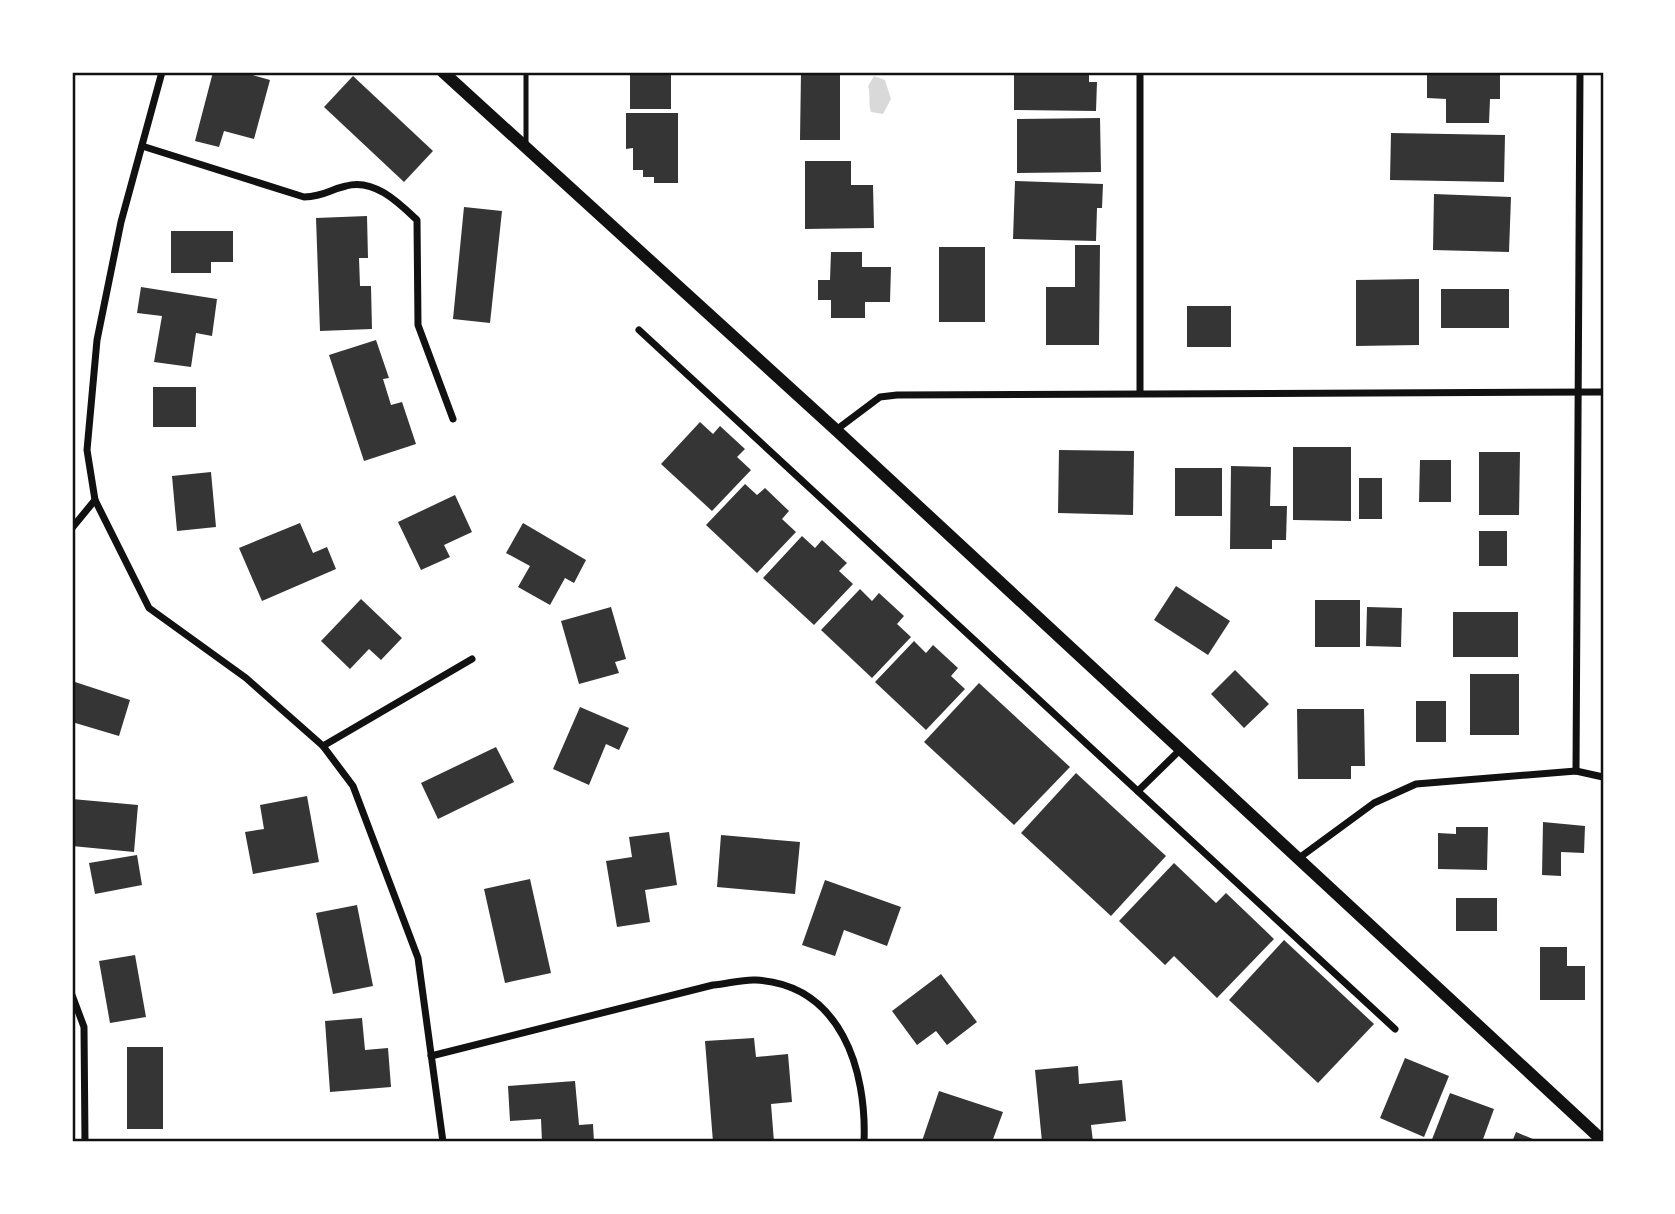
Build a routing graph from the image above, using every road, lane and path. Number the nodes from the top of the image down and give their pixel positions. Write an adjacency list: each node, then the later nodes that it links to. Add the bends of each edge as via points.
1 (162, 72): 6 (street)
2 (443, 72): 7 (street)
3 (526, 72): 7 (lane)
4 (1140, 72): 10 (street)
5 (1580, 72): 9 (street)
6 (142, 146): 12 (street, via 304,197 325,196 347,185 368,186 394,199 418,220 418,325); 14 (street, via 97,340 87,450)
7 (526, 147): 13 (street)
8 (639, 330): 21 (street)
9 (1578, 391): 10 (street); 11 (street); 19 (street)
10 (1140, 392): 13 (street, via 880,397)
11 (1603, 392)
12 (453, 419)
13 (836, 430): 18 (street)
14 (95, 500): 15 (street); 17 (street, via 149,608 246,678)
15 (72, 528)
16 (472, 659): 17 (street)
17 (323, 746): 25 (street, via 354,786 418,958)
18 (1181, 749): 21 (street); 22 (street)
19 (1576, 771): 20 (street); 22 (street, via 1416,784 1374,803)
20 (1603, 776)
21 (1138, 791): 24 (street)
22 (1299, 858): 26 (street)
23 (72, 995): 27 (street, via 84,1027)
24 (1395, 1029)
25 (431, 1056): 28 (street); 29 (street, via 713,985 756,980 799,990 846,1037 859,1074)
26 (1599, 1140)
27 (85, 1142)
28 (443, 1142)
29 (864, 1142)

